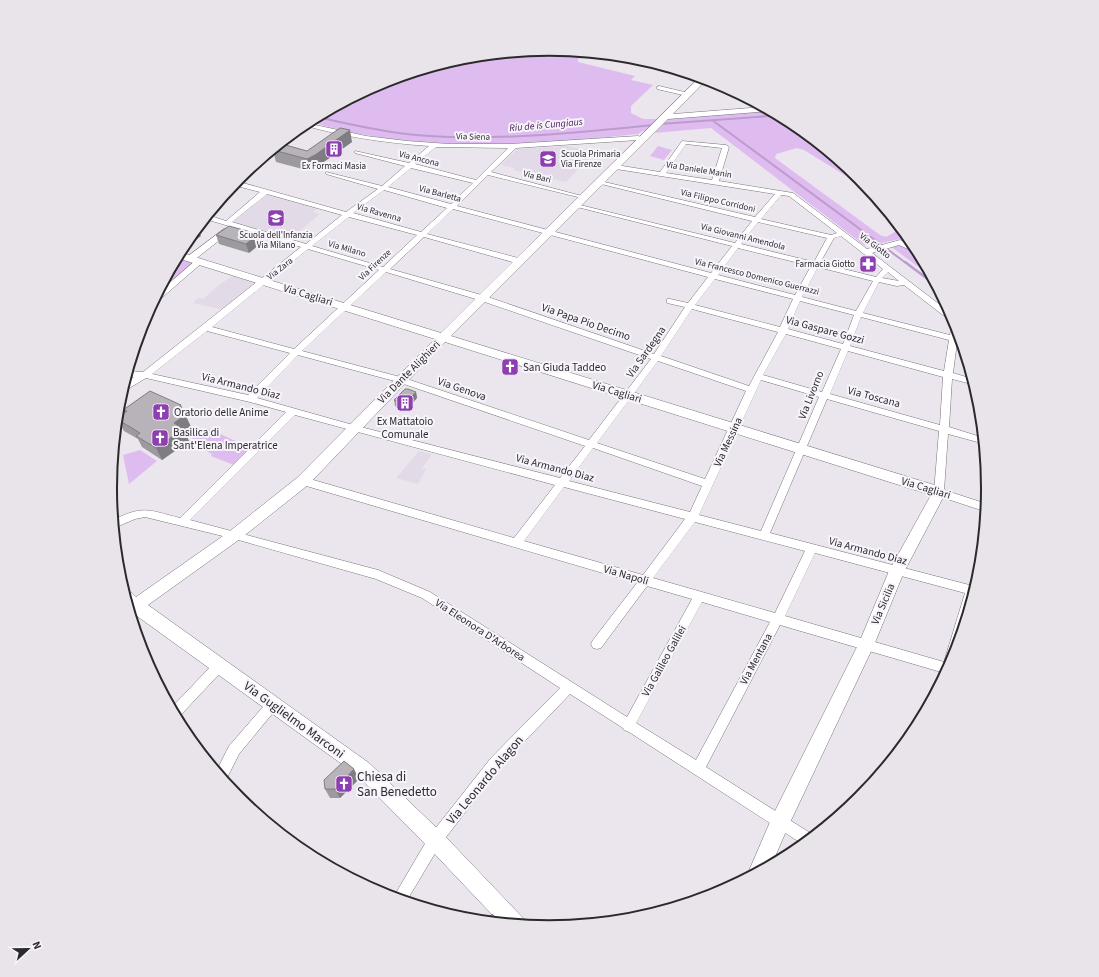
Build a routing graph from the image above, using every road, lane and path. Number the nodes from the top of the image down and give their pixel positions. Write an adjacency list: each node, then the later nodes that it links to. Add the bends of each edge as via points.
1 (699, 83): 3 (street, Via Dante Alighieri)
2 (659, 88): 3 (street)
3 (687, 94): 5 (street, Via Dante Alighieri)
4 (759, 111): 5 (street)
5 (663, 118): 7 (street, Via Dante Alighieri)
6 (313, 126): 8 (street, Via Siena, via 396,142)
7 (642, 139): 9 (street, Via Siena); 12 (street, Via Dante Alighieri)
8 (434, 145): 9 (street, Via Siena); 11 (street, Via Zara)
9 (514, 146): 14 (street, Via Firenze)
10 (357, 152): 11 (street, Via Ancona)
11 (410, 166): 16 (street, Via Ancona); 20 (street, Via Zara)
12 (616, 166): 15 (street, Via Daniele Manin); 18 (street, Via Dante Alighieri)
13 (328, 173): 20 (street, Via Barletta)
14 (486, 173): 16 (street, Via Firenze); 23 (street, Via Bari)
15 (662, 174): 17 (street, Via Daniele Manin); 17 (street, via 684,142 726,147)
16 (477, 182): 24 (street, Via Firenze)
17 (715, 182): 22 (street, Via Daniele Manin)
18 (600, 183): 23 (street, Via Dante Alighieri); 27 (street, Via Filippo Corridoni)
19 (242, 185): 21 (street, Via Ravenna)
20 (383, 188): 24 (street, Via Barletta); 25 (street, Via Zara)
21 (265, 192): 25 (street, Via Ravenna); 28 (street)
22 (780, 192): 27 (street, Via Sardegna); 31 (street, Via Giotto, via 791,194)
23 (580, 202): 29 (street, Via Dante Alighieri); 35 (street, Via Giovanni Amendola)
24 (452, 206): 29 (street, Via Barletta); 30 (street, Via Firenze)
25 (349, 214): 30 (street, Via Ravenna); 37 (street, Via Zara)
26 (211, 218): 28 (street, Via Milano)
27 (756, 220): 32 (street, Via Filippo Corridoni); 35 (street, Via Sardegna)
28 (231, 224): 37 (street, Via Milano); 39 (street)
29 (547, 233): 40 (street, Via Dante Alighieri); 44 (street, Via Francesco Domenico Guerrazzi)
30 (423, 234): 40 (street, Via Ravenna); 43 (street, Via Firenze)
31 (842, 234): 32 (street); 38 (street, Via Giotto)
32 (831, 237): 41 (street, Via Messina)
33 (904, 240): 34 (street)
34 (900, 242): 36 (street); 38 (street)
35 (737, 246): 41 (street, Via Giovanni Amendola); 44 (street, Via Sardegna)
36 (908, 246)
37 (307, 248): 43 (street, Via Milano); 47 (street, Via Zara)
38 (866, 252): 42 (street, Via Giotto)
39 (189, 258): 45 (street); 47 (street, Via Cagliari)
40 (519, 261): 50 (street, Via Dante Alighieri)
41 (815, 265): 46 (street, Via Giovanni Amendola); 49 (street, Via Messina)
42 (888, 268): 46 (street, Via Livorno); 48 (street, Via Giotto)
43 (384, 270): 50 (street, Via Milano); 53 (street, Via Firenze)
44 (714, 276): 49 (street, Via Francesco Domenico Guerrazzi); 52 (street, Via Sardegna)
45 (171, 280)
46 (875, 280): 48 (street, Via Giovanni Amendola, via 897,284); 55 (street, Via Livorno)
47 (264, 282): 53 (street, Via Cagliari); 56 (street, Via Zara)
48 (905, 282): 54 (street, Via Giotto)
49 (798, 297): 55 (street, Via Francesco Domenico Guerrazzi); 57 (street, Via Messina)
50 (482, 298): 58 (street, Via Dante Alighieri); 63 (street, Via Papa Pio Decimo)
51 (670, 301): 52 (street, Via Gaspare Gozzi)
52 (689, 306): 57 (street, Via Gaspare Gozzi); 63 (street, Via Sardegna)
53 (346, 307): 58 (street, Via Cagliari); 62 (street, Via Firenze)
54 (944, 312)
55 (858, 313): 59 (street, Via Francesco Domenico Guerrazzi); 61 (street, Via Livorno)
56 (205, 328): 62 (street, Via Genova); 65 (street, Via Zara)
57 (782, 331): 61 (street, Via Gaspare Gozzi); 67 (street, Via Messina)
58 (443, 338): 68 (street, Via Dante Alighieri); 72 (street, Via Cagliari)
59 (955, 340)
60 (956, 342): 66 (street, Via Sicilia)
61 (846, 347): 66 (street, Via Gaspare Gozzi); 73 (street, Via Livorno)
62 (296, 352): 68 (street, Via Genova); 74 (street, Via Firenze)
63 (656, 358): 71 (street, Via Papa Pio Decimo); 72 (street, Via Sardegna)
64 (133, 375): 65 (street, Via Armando Diaz)
65 (145, 375): 70 (street, Via Zara); 74 (street, Via Armando Diaz)
66 (948, 375): 69 (street, Via Gaspare Gozzi); 77 (street, Via Sicilia)
67 (758, 376): 71 (street, Via Messina); 73 (street, Via Toscana)
68 (401, 380): 76 (street, Via Dante Alighieri); 80 (street, Via Genova)
69 (968, 380)
70 (130, 384)
71 (752, 390): 78 (street, Via Messina)
72 (628, 396): 78 (street, Via Cagliari); 80 (street, Via Sardegna)
73 (823, 396): 77 (street, Via Toscana); 81 (street, Via Livorno)
74 (250, 399): 75 (street, Via Armando Diaz)
75 (293, 411): 76 (street, Via Armando Diaz); 89 (street)
76 (354, 428): 82 (street, Via Dante Alighieri); 83 (street, Via Armando Diaz)
77 (944, 428): 79 (street, Via Toscana); 85 (street, Via Sicilia)
78 (733, 429): 81 (street, Via Cagliari); 84 (street, Via Messina)
79 (979, 439)
80 (592, 445): 83 (street, Via Sardegna); 84 (street, Via Genova)
81 (802, 450): 85 (street, Via Cagliari); 91 (street, Via Livorno)
82 (303, 480): 90 (street, Via Dante Alighieri); 92 (street, Via Napoli)
83 (563, 483): 87 (street, Via Armando Diaz); 92 (street, Via Sardegna)
84 (709, 484): 87 (street, Via Messina)
85 (939, 492): 86 (street, Via Cagliari); 94 (street, Via Sicilia)
86 (981, 506)
87 (692, 518): 91 (street, Via Armando Diaz); 95 (street, Via Messina)
88 (119, 522): 89 (street, Via Eleonora D'Arborea, via 145,513)
89 (182, 522): 90 (street, Via Eleonora D'Arborea)
90 (235, 535): 98 (street, Via Dante Alighieri); 105 (street, Via Eleonora D'Arborea, via 378,575 426,595)
91 (764, 536): 93 (street, Via Armando Diaz)
92 (516, 544): 95 (street, Via Napoli)
93 (812, 548): 94 (street, Via Armando Diaz); 100 (street, Via Mentana)
94 (898, 571): 96 (street, Via Armando Diaz); 102 (street, Via Sicilia)
95 (645, 581): 97 (street, Via Napoli); 101 (street, Via Messina)
96 (970, 589)
97 (700, 596): 100 (street, Via Napoli); 108 (street, Via Galileo Galilei)
98 (133, 602)
99 (134, 607): 103 (street, Via Guglielmo Marconi)
100 (777, 620): 102 (street, Via Napoli); 109 (street, Via Mentana)
101 (597, 644)
102 (866, 645): 104 (street, Via Napoli); 111 (street, Via Sicilia)
103 (219, 666): 106 (street, Via Guglielmo Marconi); 107 (street)
104 (942, 668)
105 (568, 687): 108 (street, Via Eleonora D'Arborea); 113 (street, Via Leonardo Alagon, via 496,762)
106 (273, 704): 110 (street, via 234,750); 113 (street, Via Guglielmo Marconi, via 363,769)
107 (178, 710)
108 (628, 726): 109 (street, Via Eleonora D'Arborea)
109 (698, 769): 111 (street, Via Eleonora D'Arborea)
110 (223, 773)
111 (780, 822): 112 (street, Via Eleonora D'Arborea); 114 (street, Via Sicilia)
112 (805, 838)
113 (435, 840): 115 (street, Via Leonardo Alagon); 116 (street, Via Guglielmo Marconi)
114 (761, 865)
115 (402, 895)
116 (510, 919)

